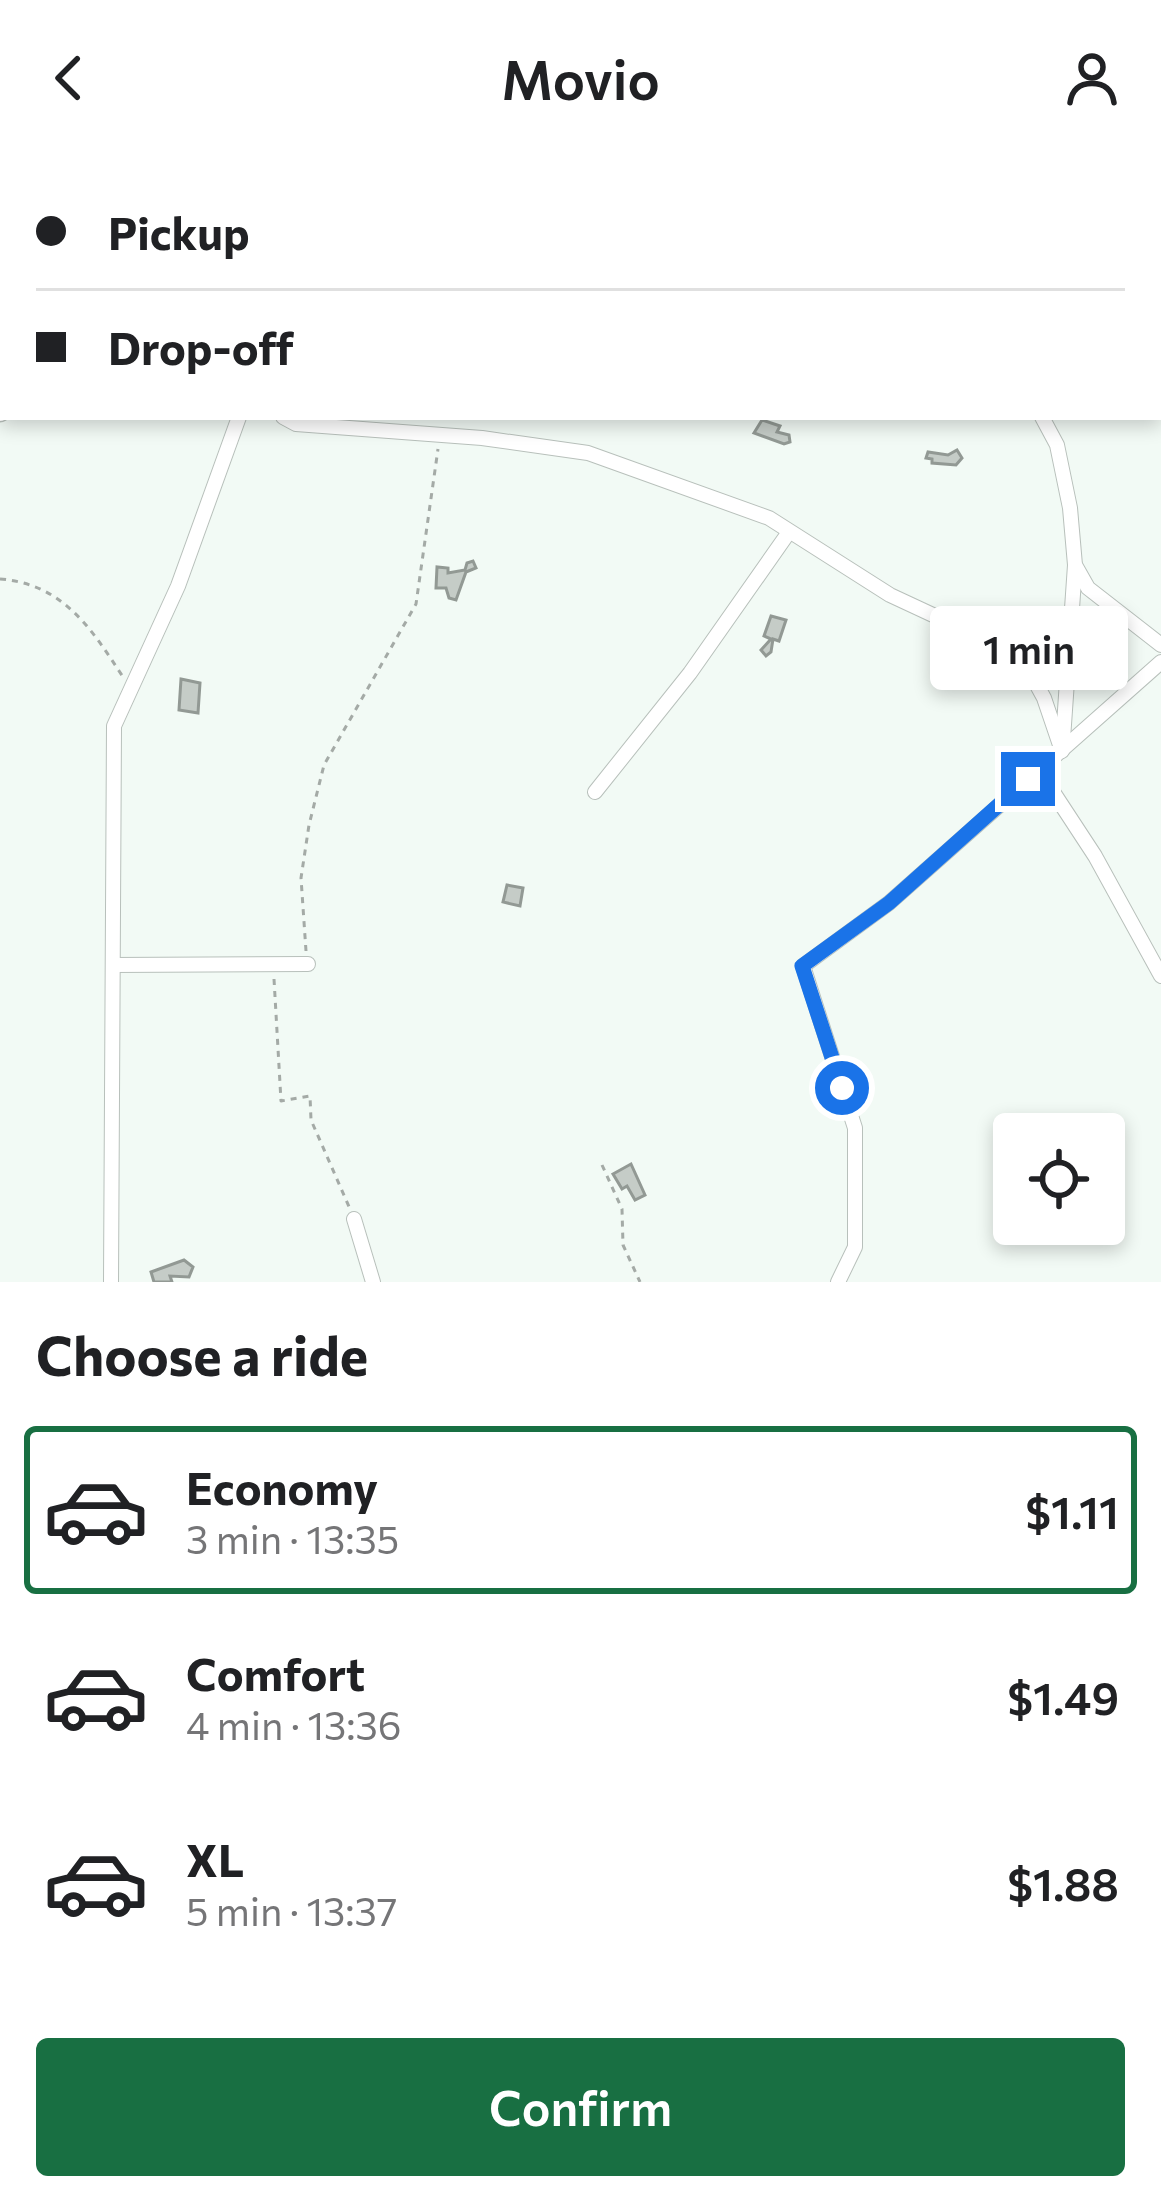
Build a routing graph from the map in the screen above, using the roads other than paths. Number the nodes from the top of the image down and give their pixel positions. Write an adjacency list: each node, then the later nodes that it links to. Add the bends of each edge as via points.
1 (238, 420): 12 (street, via 178,586 114,726)
2 (289, 420): 4 (street, via 588,453)
3 (1044, 420): 5 (street, via 1057,446)
4 (789, 532): 8 (street, via 890,595 1021,656); 10 (street)
5 (1075, 566): 6 (street, via 1088,588); 8 (street)
6 (1161, 645)
7 (1161, 662): 8 (street)
8 (1063, 751): 9 (street)
9 (1038, 769): 13 (street); 17 (street, via 889,903 802,966 855,1128 855,1247)
10 (595, 792)
11 (308, 964): 12 (street)
12 (112, 965): 15 (street)
13 (1161, 976)
14 (354, 1219): 16 (street)
15 (111, 1282)
16 (373, 1282)
17 (838, 1282)

